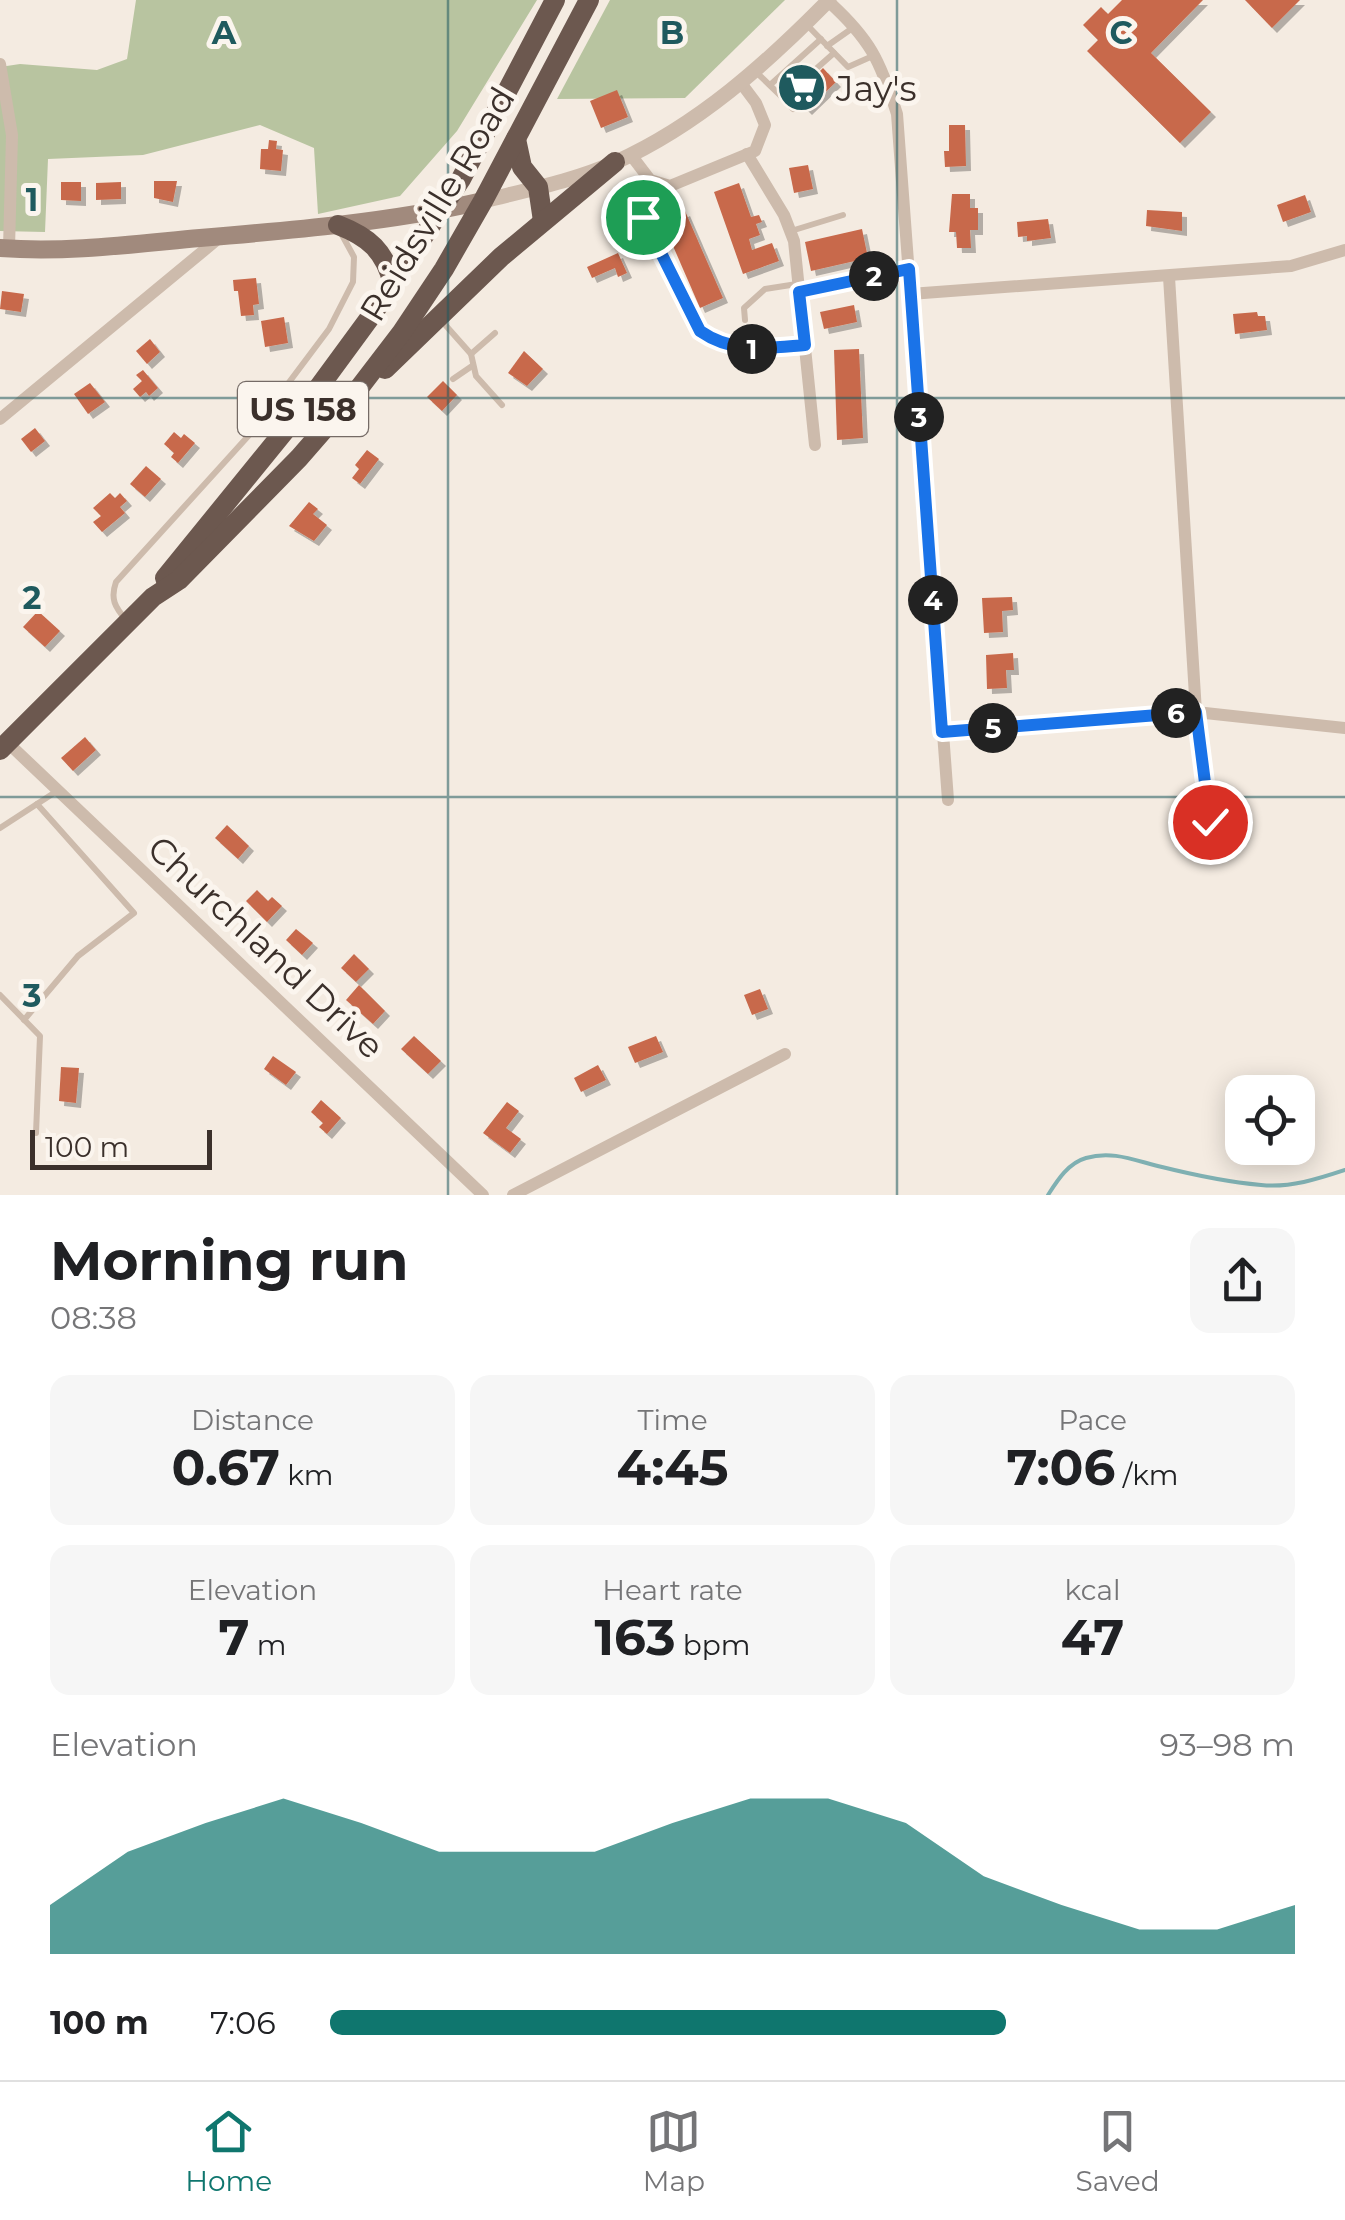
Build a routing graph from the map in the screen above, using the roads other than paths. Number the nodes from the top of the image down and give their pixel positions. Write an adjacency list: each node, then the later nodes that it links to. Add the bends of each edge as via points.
1 (555, 0): 22 (highway, Reidsville Road / US 158)
2 (589, 0): 16 (highway, Reidsville Road / US 158)
3 (828, 0): 4 (street); 5 (street)
4 (806, 24): 6 (lane); 11 (street)
5 (855, 26): 7 (lane); 9 (street)
6 (820, 39): 7 (lane); 13 (lane)
7 (827, 46): 8 (lane)
8 (834, 54): 9 (lane, via 848,68); 14 (lane)
9 (876, 54): 30 (street, via 897,114)
10 (0, 64): 28 (street, via 12,134)
11 (755, 71): 12 (street); 13 (lane)
12 (742, 83): 17 (street, via 765,125); 18 (street)
13 (770, 85): 14 (lane)
14 (782, 98): 15 (lane)
15 (793, 109)
16 (516, 139): 20 (highway, via 522,167); 21 (highway, Reidsville Road / US 158)
17 (748, 154): 19 (street, via 670,186); 26 (street)
18 (623, 158): 19 (street); 20 (street); 24 (highway)
19 (650, 180): 38 (lane, via 643,217 700,331 745,350)
20 (538, 187): 21 (street); 24 (highway)
21 (483, 201): 22 (main road); 42 (highway, Reidsville Road / US 158, via 424,300)
22 (440, 210): 25 (main road); 32 (highway, Reidsville Road / US 158)
23 (843, 214): 26 (lane)
24 (543, 221): 35 (highway)
25 (337, 226): 27 (main road); 32 (highway, via 375,244); 47 (lane, via 354,257 348,298 251,433 116,582 114,603)
26 (790, 231): 33 (street)
27 (221, 236): 28 (main road); 44 (street)
28 (5, 248)
29 (1345, 250): 31 (street, via 1291,266)
30 (909, 269): 33 (lane); 34 (street)
31 (1169, 277): 34 (street); 48 (street)
32 (393, 284): 46 (highway, Reidsville Road / US 158)
33 (799, 288): 36 (lane, via 765,289 744,308); 38 (street)
34 (910, 294): 50 (street)
35 (439, 318): 39 (lane); 42 (highway)
36 (745, 320)
37 (494, 333): 39 (lane)
38 (805, 345): 45 (street)
39 (471, 354): 40 (lane)
40 (472, 366): 41 (lane); 43 (lane)
41 (454, 379)
42 (353, 396): 46 (highway, Reidsville Road / US 158, via 204,554)
43 (502, 405)
44 (0, 419)
45 (816, 446)
46 (153, 597): 47 (highway, Reidsville Road / US 158)
47 (128, 622): 51 (highway, Reidsville Road / US 158)
48 (1196, 712): 49 (street); 50 (street); 55 (street)
49 (1345, 728)
50 (942, 732): 53 (street)
51 (4, 746): 52 (street, Churchland Drive)
52 (58, 790): 54 (lane); 61 (street, Churchland Drive)
53 (948, 800)
54 (37, 804): 56 (lane); 58 (lane, via 134,912 78,956)
55 (1210, 822)
56 (0, 828)
57 (0, 995): 58 (lane)
58 (24, 1020): 60 (lane, via 40,1036)
59 (785, 1054): 62 (street)
60 (36, 1133)
61 (483, 1195)
62 (514, 1195)

